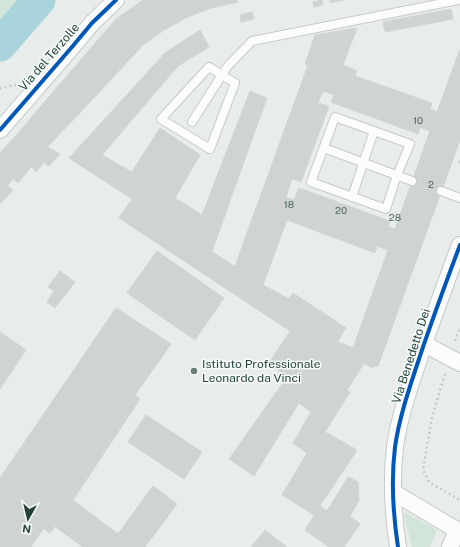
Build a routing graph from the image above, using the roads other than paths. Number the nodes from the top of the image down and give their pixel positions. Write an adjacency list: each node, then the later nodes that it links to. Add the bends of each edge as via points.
1 (116, 0): 5 (street, Via del Terzolle, via 92,23)
2 (459, 0): 3 (lane, via 252,41)
3 (222, 74): 3 (lane, via 209,67 162,119 210,149 235,83); 4 (lane)
4 (192, 122)
5 (0, 130)
6 (374, 131): 7 (lane, via 335,117); 8 (lane); 9 (lane, via 410,144)
7 (324, 148): 8 (lane); 12 (lane, via 311,182)
8 (364, 163): 9 (lane); 12 (lane)
9 (397, 175): 10 (lane); 12 (lane, via 386,209)
10 (412, 181)
11 (441, 191): 13 (lane)
12 (352, 197)
13 (460, 198)
14 (460, 245): 15 (street, Via Benedetto Dei)
15 (424, 344): 16 (street); 17 (street, Via Benedetto Dei, via 398,432)
16 (455, 360)
17 (392, 492): 18 (street); 19 (street, Via Benedetto Dei)
18 (458, 531): 20 (street)
19 (398, 547)
20 (450, 547)

